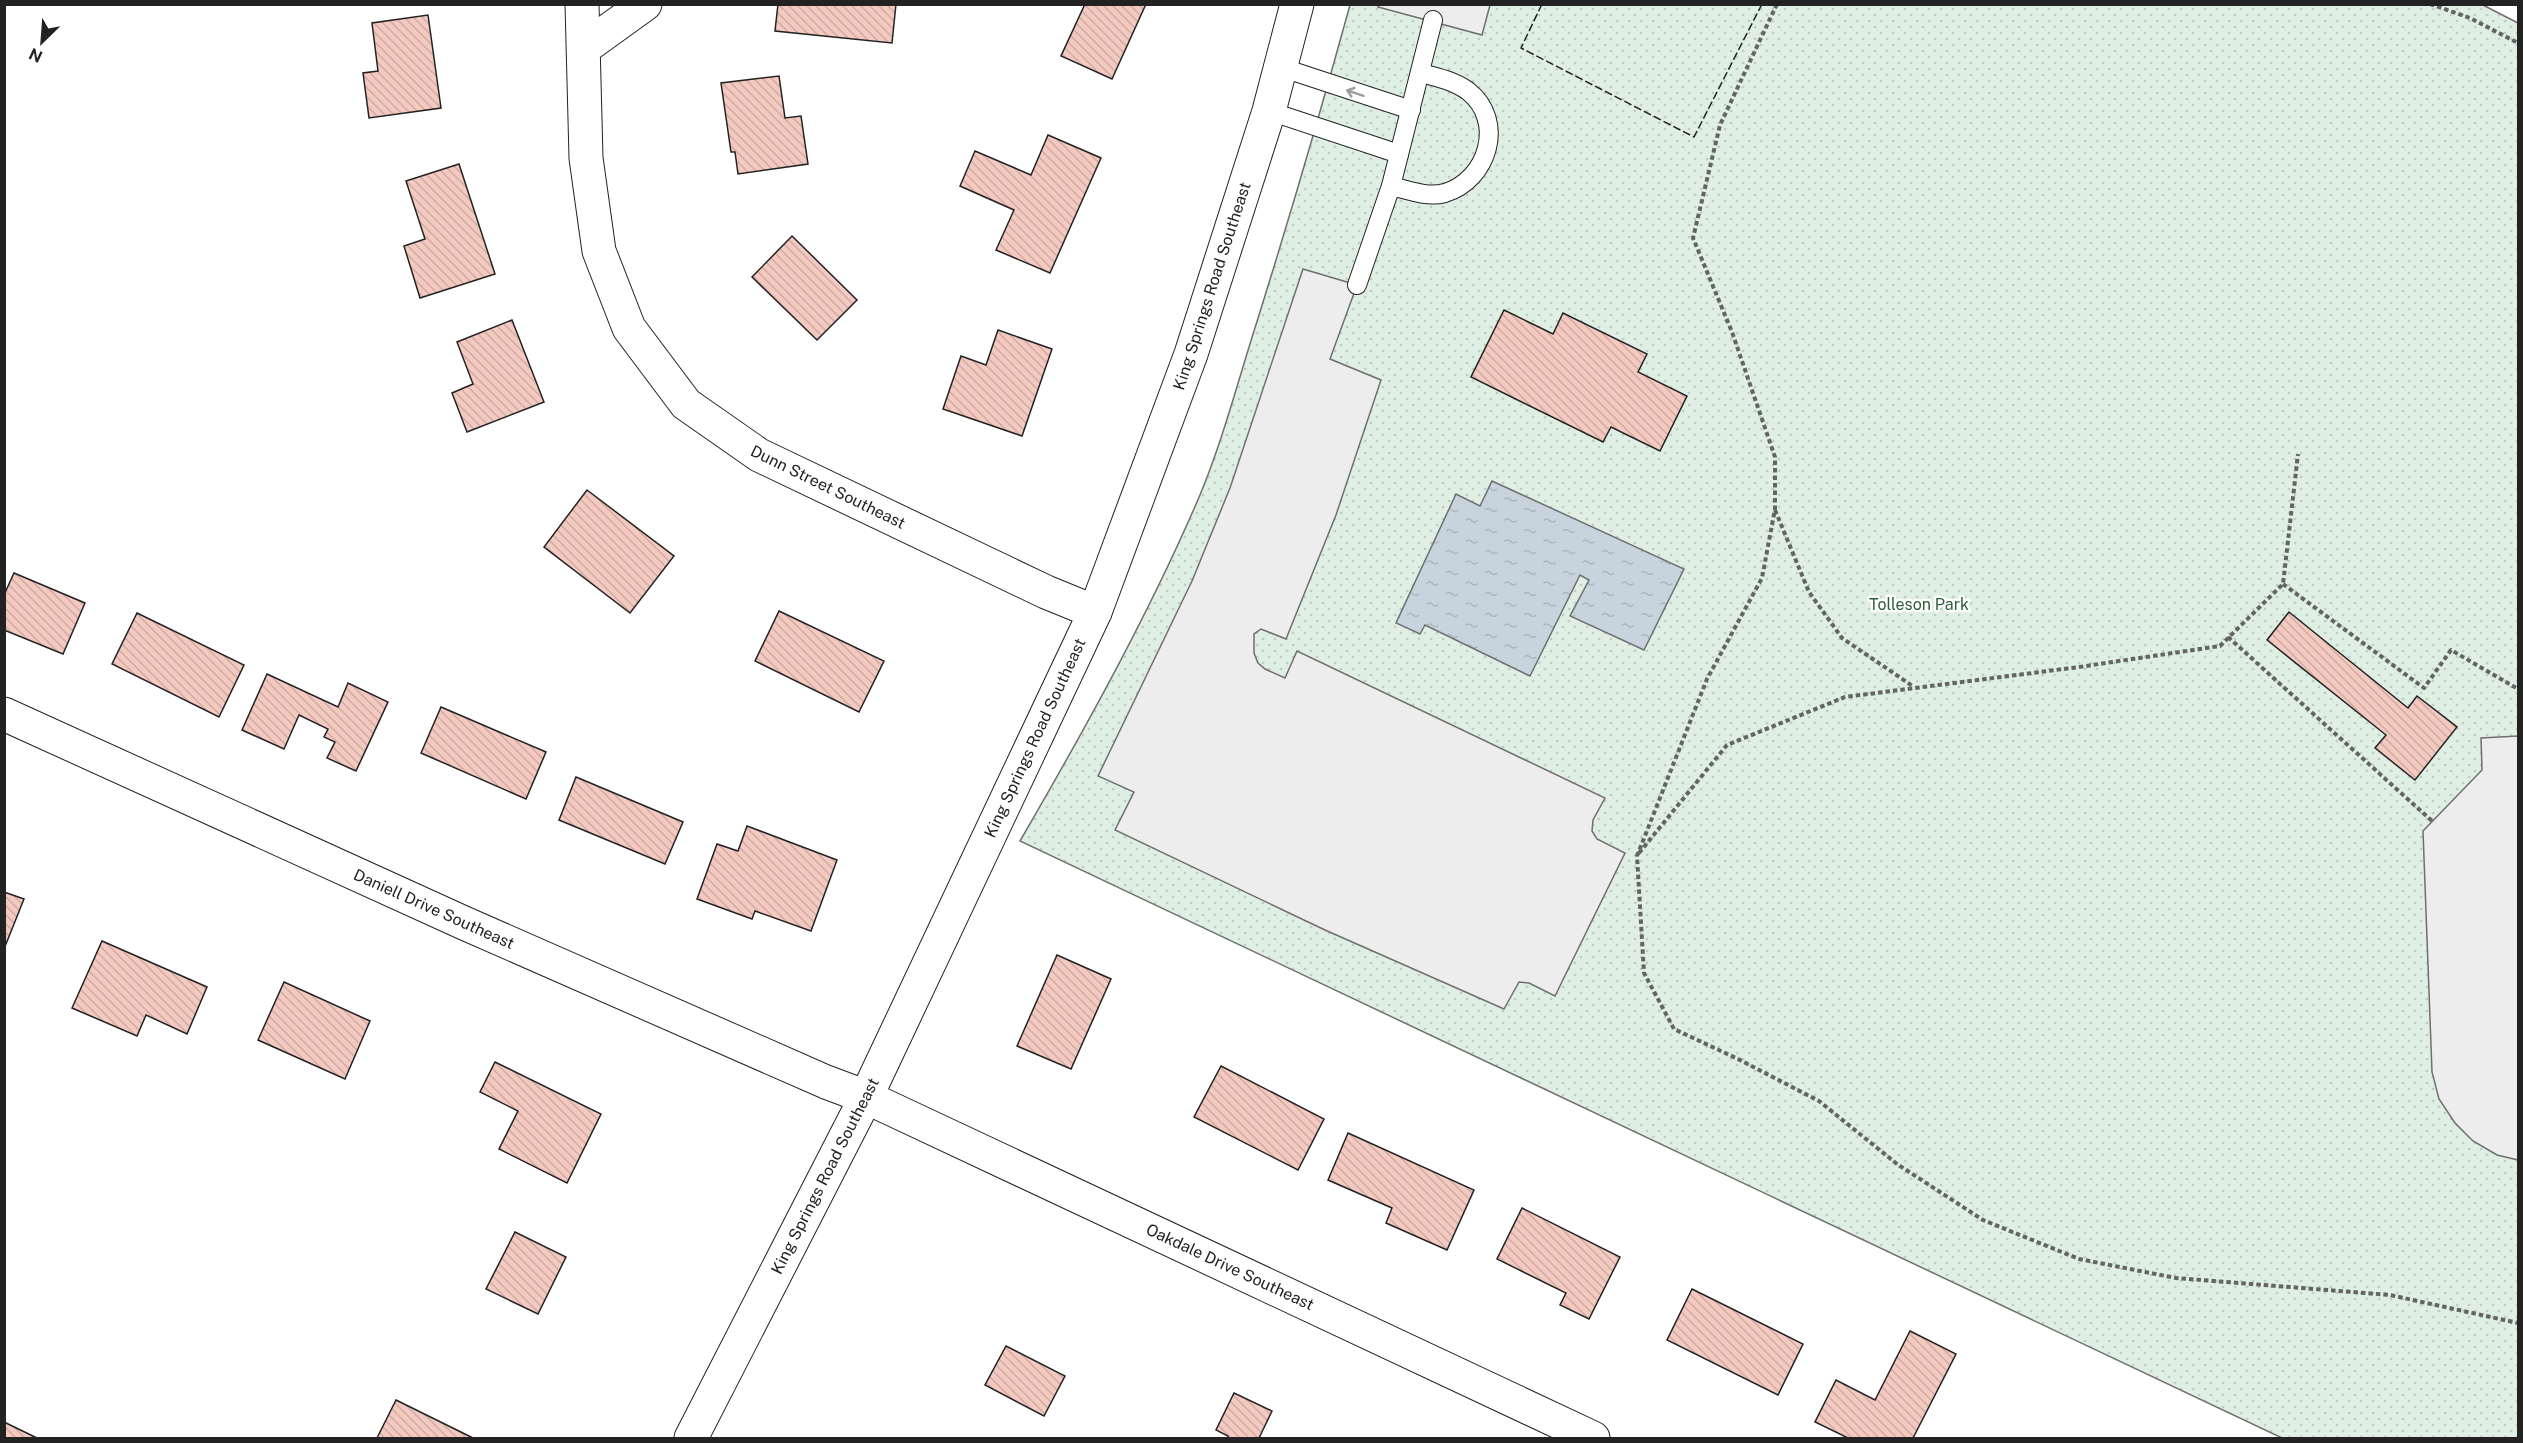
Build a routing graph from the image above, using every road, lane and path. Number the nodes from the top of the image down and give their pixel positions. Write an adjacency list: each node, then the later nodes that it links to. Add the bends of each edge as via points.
1 (582, 4): 8 (street, Dunn Street Southeast)
2 (645, 4): 8 (street)
3 (1297, 4): 9 (street, King Springs Road Southeast)
4 (1777, 4): 17 (path, via 1720,125 1692,238 1732,332 1775,457)
5 (2430, 4): 7 (path, via 2470,18)
6 (1433, 20): 10 (lane)
7 (2518, 44)
8 (584, 48): 19 (street, Dunn Street Southeast, via 586,158 600,251 629,328 686,404 759,456)
9 (1280, 67): 11 (lane, one-way to 9); 12 (street, King Springs Road Southeast)
10 (1421, 73): 11 (lane); 14 (lane, via 1451,82 1468,92 1481,108 1489,141 1484,160 1473,177 1443,194 1423,195)
11 (1411, 110): 13 (lane)
12 (1269, 111): 13 (lane); 19 (street, King Springs Road Southeast, via 1191,354)
13 (1400, 154): 14 (lane)
14 (1391, 186): 15 (lane)
15 (1357, 285)
16 (2298, 454): 18 (path)
17 (1775, 509): 21 (path, via 1809,592 1842,638); 25 (path, via 1762,578 1707,679)
18 (2283, 584): 20 (path); 22 (path, via 2424,688 2451,650)
19 (1095, 612): 26 (street, King Springs Road Southeast)
20 (2228, 637): 21 (path, via 2220,646); 24 (path)
21 (1915, 688): 25 (path, via 1845,697 1727,745)
22 (2518, 688)
23 (4, 714): 26 (street, Daniell Drive Southeast, via 486,933)
24 (2432, 821)
25 (1637, 856): 27 (path, via 1644,973 1674,1029 1819,1101 1897,1164 1983,1220 2079,1259 2176,1278 2390,1295)
26 (866, 1096): 28 (street, King Springs Road Southeast); 29 (street, Oakdale Drive Southeast)
27 (2518, 1323)
28 (691, 1438)
29 (1593, 1438)

